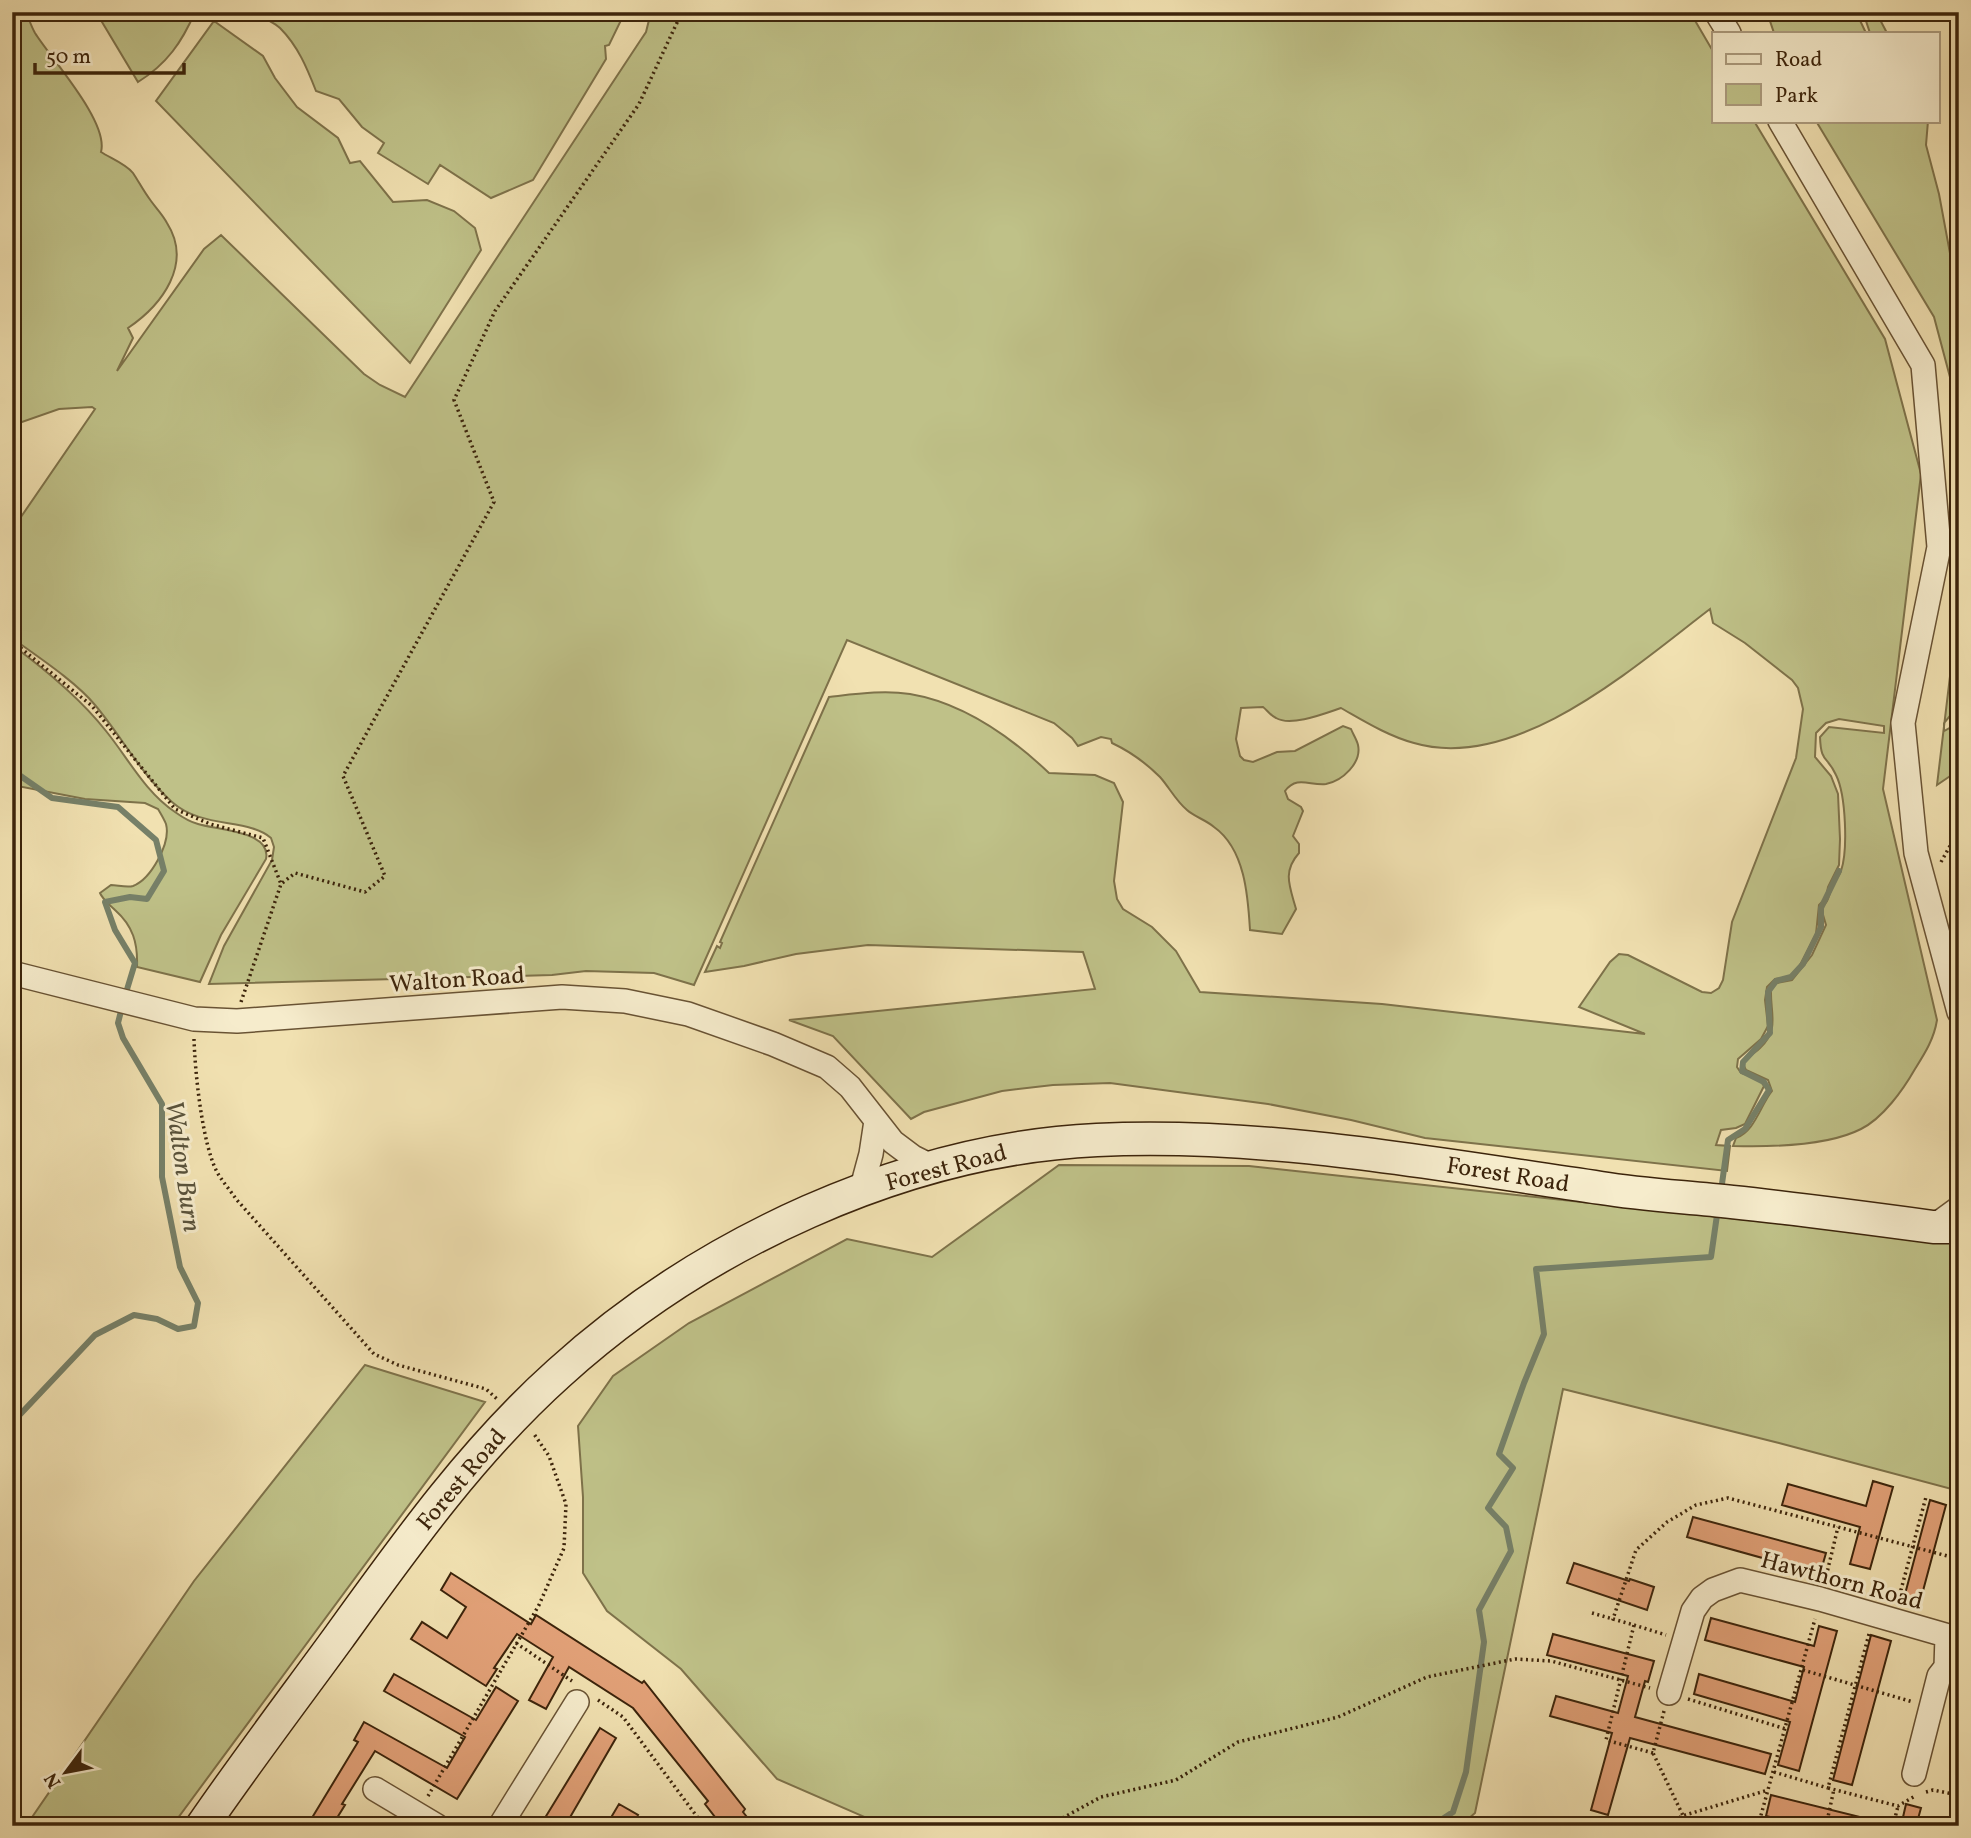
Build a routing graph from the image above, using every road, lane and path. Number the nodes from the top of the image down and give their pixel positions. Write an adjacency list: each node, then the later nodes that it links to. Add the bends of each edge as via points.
1 (682, 12): 7 (path, via 639,104 495,311 454,400 494,502 343,776 385,876 365,892 295,873)
2 (1716, 12): 3 (street)
3 (1728, 32)
4 (1781, 122): 8 (street, via 1923,365 1939,547 1903,723 1916,853)
5 (12, 641): 7 (path, via 92,706 175,809 263,838)
6 (1959, 830): 8 (path)
7 (281, 884): 12 (path)
8 (1925, 888): 10 (street)
9 (12, 973): 11 (street, Walton Road)
10 (1959, 1012)
11 (194, 1019): 12 (street, Walton Road); 18 (path, via 195,1068 209,1150 217,1173 236,1199 374,1354 486,1389)
12 (237, 1021): 13 (street, Walton Road, via 562,997 625,1001 688,1014 818,1063 850,1087)
13 (876, 1121): 14 (street, Walton Road, via 902,1150); 15 (street)
14 (936, 1168): 15 (street, Forest Road); 17 (street, Forest Road, via 1009,1150 1093,1140 1269,1144 1447,1164 1606,1189)
15 (861, 1191): 50 (street, Forest Road, via 784,1223 701,1267 618,1323 557,1374 457,1479)
16 (1959, 1208): 17 (street)
17 (1946, 1227)
18 (498, 1399)
19 (532, 1432): 31 (path, via 549,1456 566,1504 564,1548)
20 (1926, 1497): 22 (path)
21 (1838, 1527): 22 (path); 24 (path); 27 (path, via 1728,1498 1696,1505 1667,1522 1636,1550)
22 (1913, 1547): 23 (path); 26 (path)
23 (1959, 1559)
24 (1821, 1599): 26 (street, Hawthorn Road); 30 (street, Hawthorn Road, via 1740,1580 1725,1584 1702,1598); 32 (path)
25 (1592, 1613): 27 (path)
26 (1883, 1618): 29 (street, Hawthorn Road); 34 (path)
27 (1613, 1619): 28 (path)
28 (1634, 1625): 30 (path); 33 (path)
29 (1953, 1638): 37 (street, Hawthorn Road)
30 (1684, 1640): 35 (street, Hawthorn Road)
31 (516, 1643): 36 (path); 49 (path)
32 (1802, 1670): 34 (path); 38 (path)
33 (1621, 1681): 35 (path); 39 (path, via 1606,1740); 53 (path, via 1551,1661 1515,1659 1427,1677 1338,1717 1238,1742 1176,1780 1101,1797)
34 (1855, 1685): 37 (path); 42 (path)
35 (1669, 1693): 38 (path); 39 (path)
36 (583, 1695): 51 (street); 52 (path, via 623,1717)
37 (1931, 1708): 41 (street, Hawthorn Road)
38 (1786, 1728): 40 (path)
39 (1653, 1753): 48 (path)
40 (1774, 1772): 42 (path); 45 (path)
41 (1914, 1774)
42 (1828, 1788): 43 (path)
43 (1834, 1789): 47 (path); 57 (path)
44 (375, 1790): 49 (street)
45 (1768, 1790): 48 (path); 56 (path)
46 (1959, 1794): 47 (path, via 1933,1790); 59 (path)
47 (1898, 1806): 58 (path)
48 (1682, 1815): 54 (path); 55 (path)
49 (427, 1820)
50 (202, 1826)
51 (500, 1826)
52 (704, 1826)
53 (1048, 1826)
54 (1665, 1826)
55 (1688, 1826)
56 (1758, 1826)
57 (1826, 1826)
58 (1893, 1826)
59 (1951, 1826)

